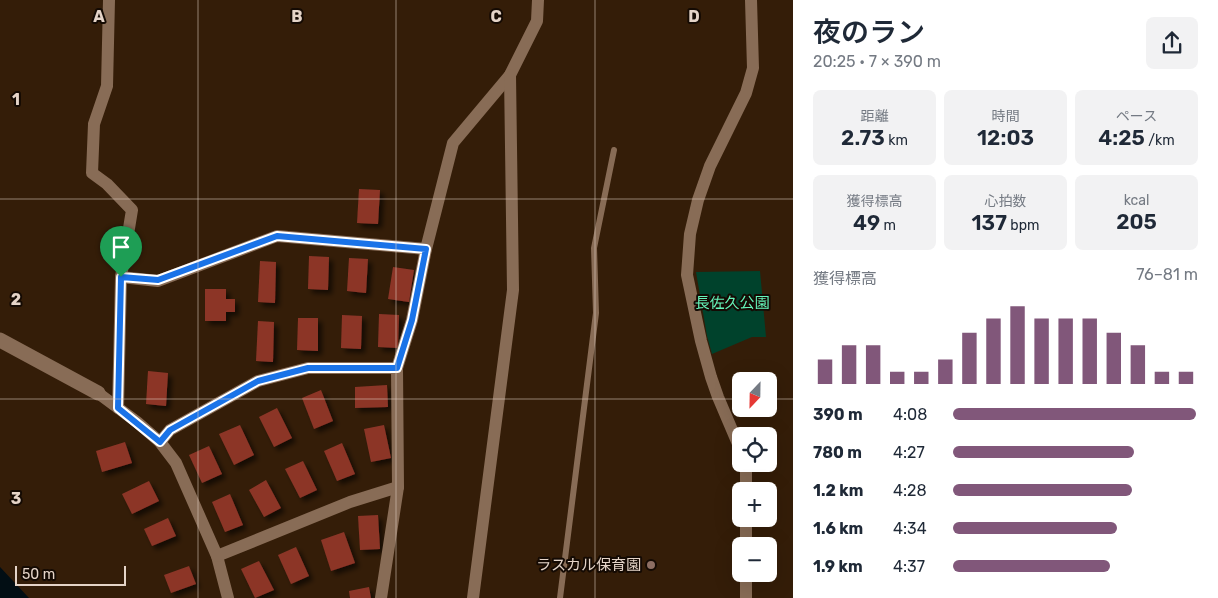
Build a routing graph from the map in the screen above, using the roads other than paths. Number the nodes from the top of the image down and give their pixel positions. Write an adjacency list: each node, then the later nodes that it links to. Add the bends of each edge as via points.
1 (109, 0): 7 (street, via 107,86 94,124 92,173 132,210)
2 (538, 0): 4 (street, via 537,21)
3 (751, 0): 12 (street, via 753,68 746,93 710,166 698,200 690,234 687,275 711,377)
4 (510, 76): 6 (street, via 453,143); 19 (street, via 513,290)
5 (614, 150): 20 (lane, via 594,248 596,313)
6 (426, 249): 7 (street, via 277,236 158,280); 9 (street, via 412,320)
7 (121, 277): 11 (street)
8 (0, 340): 10 (street)
9 (397, 368): 13 (street, via 308,368 258,381 170,430); 14 (street)
10 (98, 394): 11 (street)
11 (118, 408): 13 (street)
12 (732, 430)
13 (160, 442): 15 (street, via 176,463)
14 (398, 488): 15 (street, via 350,502); 18 (street)
15 (217, 556): 17 (street)
16 (746, 582): 21 (street)
17 (228, 598)
18 (381, 598)
19 (473, 598)
20 (560, 598)
21 (746, 598)

